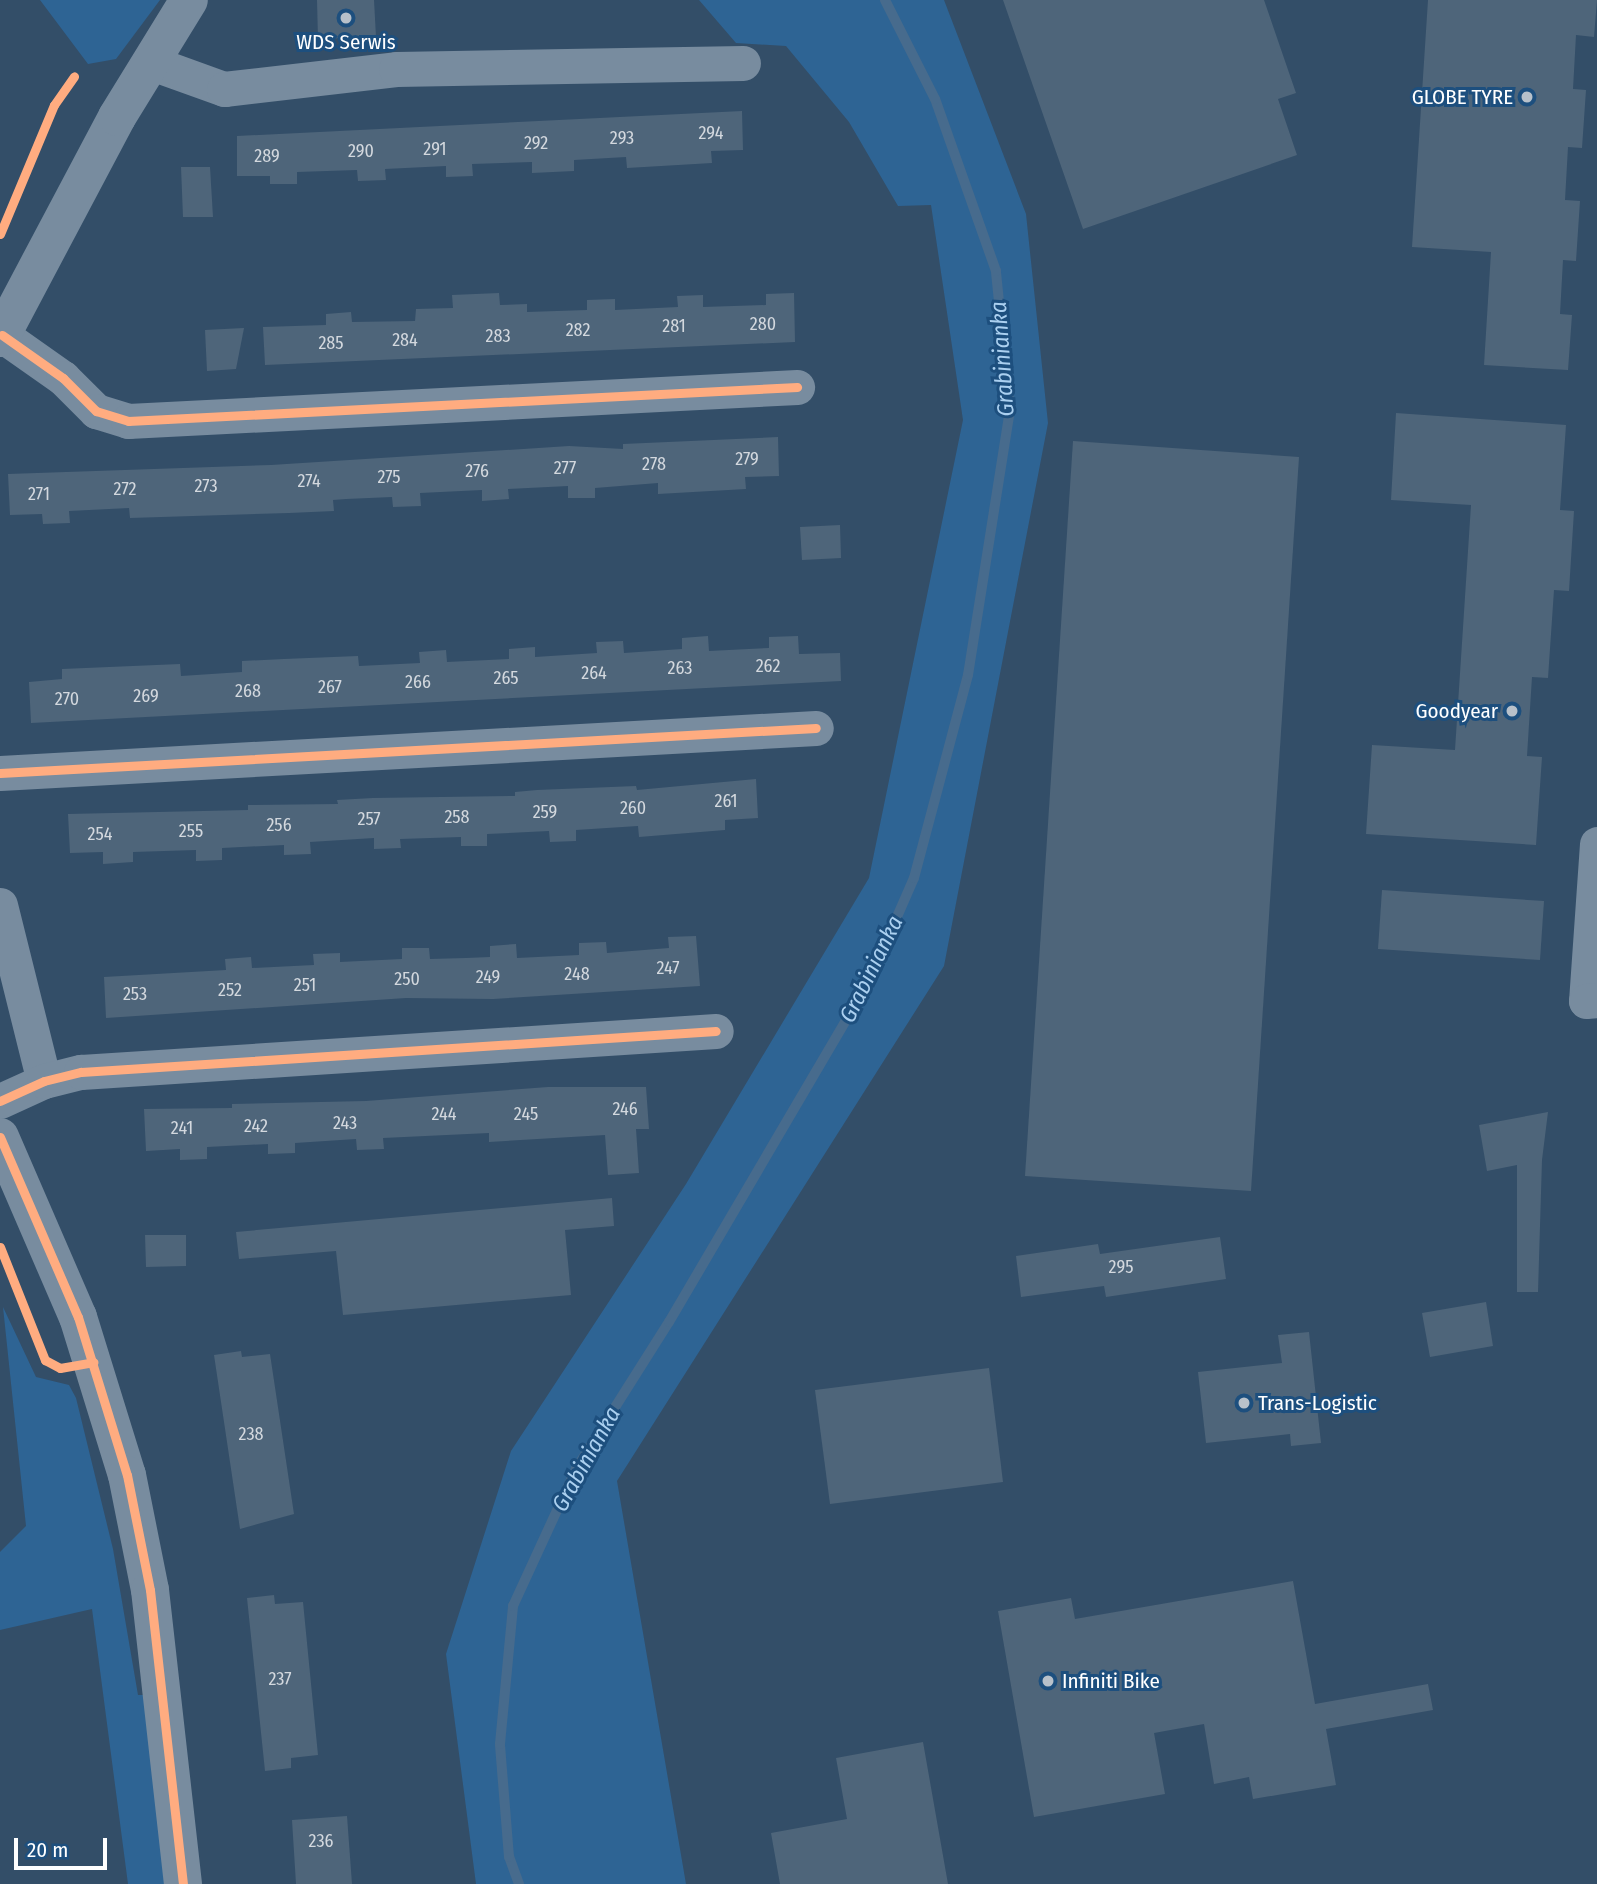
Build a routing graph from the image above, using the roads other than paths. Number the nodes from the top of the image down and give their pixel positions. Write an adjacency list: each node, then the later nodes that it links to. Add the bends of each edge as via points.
1 (189, 0): 2 (street)
2 (149, 62): 3 (street, via 223,89 396,69); 4 (street)
3 (743, 63)
4 (1, 336): 5 (street, via 63,378 96,411 128,421)
5 (797, 387)
6 (816, 728): 7 (street)
7 (0, 773)
8 (1597, 844): 10 (street, via 1586,1001)
9 (0, 905): 12 (street)
10 (1597, 1000)
11 (716, 1031): 12 (street, via 80,1072)
12 (44, 1081): 13 (street)
13 (0, 1101)
14 (0, 1137): 15 (street, via 78,1317 127,1475 152,1602)
15 (183, 1884)

